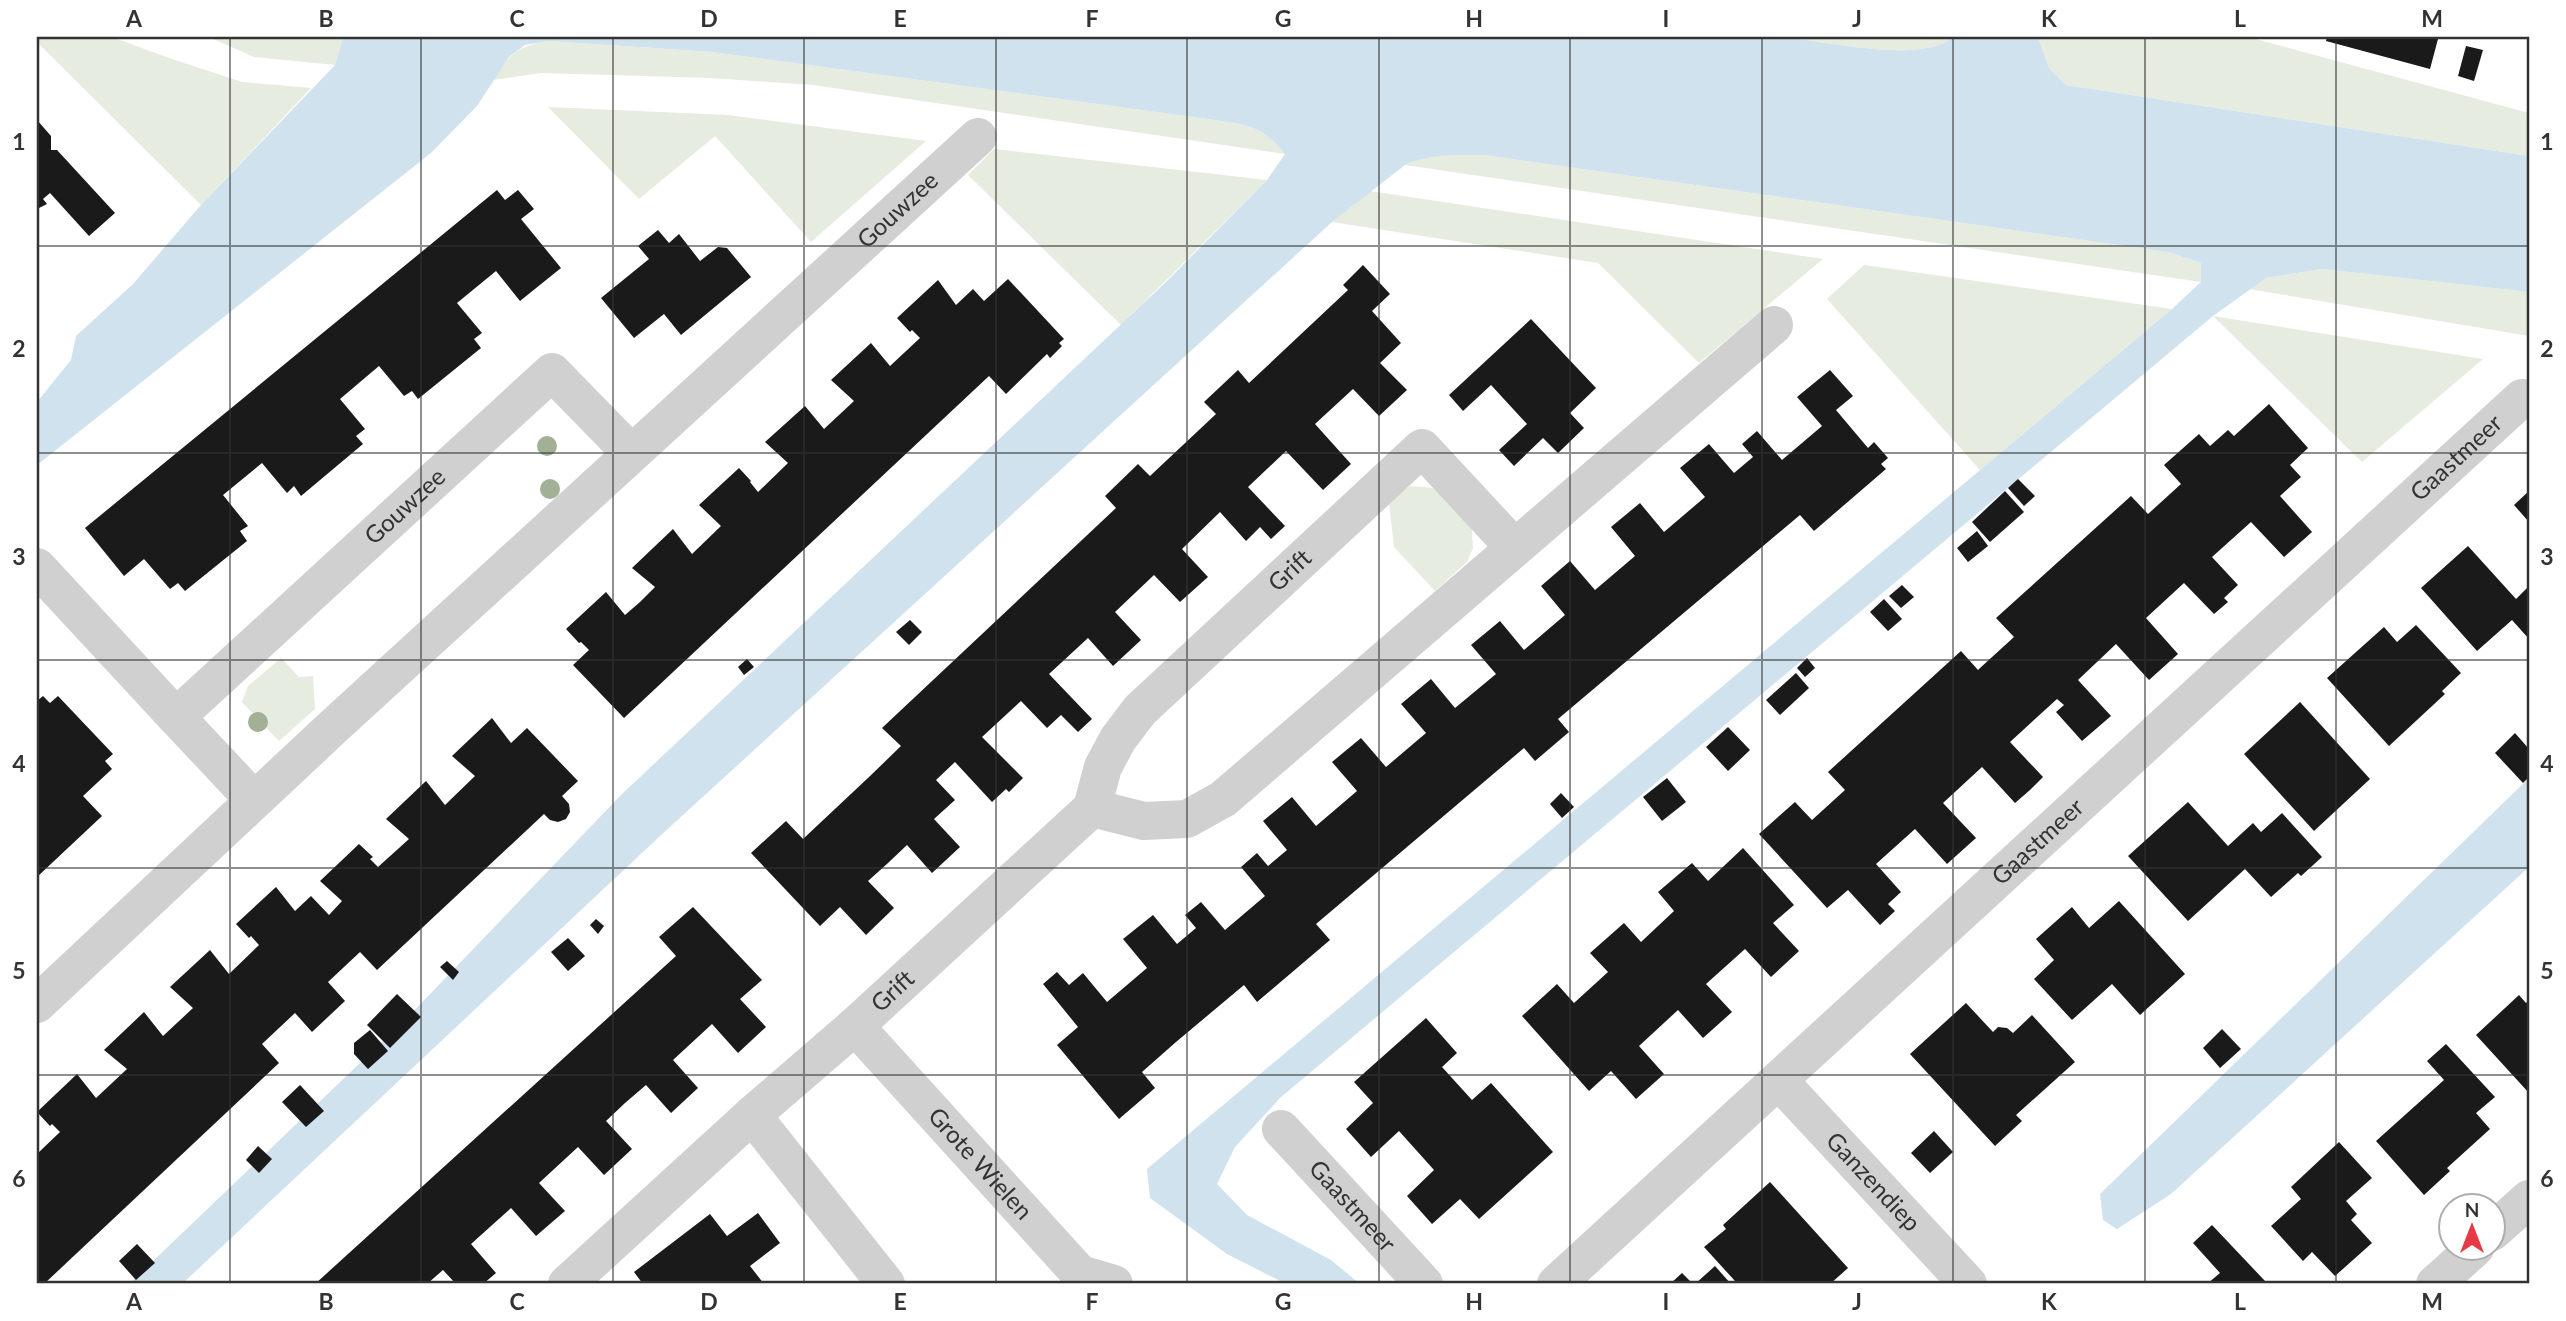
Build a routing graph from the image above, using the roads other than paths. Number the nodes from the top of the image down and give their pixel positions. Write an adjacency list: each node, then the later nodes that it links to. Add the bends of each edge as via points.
1 (978, 137): 4 (street, Gouwzee)
2 (1774, 325): 5 (street)
3 (2522, 398): 12 (street, Gaastmeer)
4 (631, 453): 7 (street, Gouwzee, via 552,372); 8 (street, Gouwzee)
5 (1514, 547): 9 (street, via 1223,799 1187,820 1144,821); 9 (street, Grift, via 1422,448 1140,710 1103,767)
6 (37, 567): 7 (street)
7 (176, 718): 8 (street)
8 (254, 800): 10 (street, Gouwzee)
9 (1092, 808): 11 (street, Grift)
10 (37, 1004)
11 (855, 1026): 13 (street, Grift); 18 (street, Grote Wielen)
12 (1779, 1081): 22 (street, Gaastmeer); 23 (street, Ganzendiep)
13 (752, 1115): 19 (street, Grift); 20 (street)
14 (1281, 1129): 21 (street, Gaastmeer)
15 (2529, 1199): 16 (street)
16 (2506, 1220)
17 (2459, 1262): 24 (street)
18 (1088, 1281)
19 (567, 1284)
20 (886, 1284)
21 (1424, 1284)
22 (1556, 1284)
23 (1968, 1284)
24 (2435, 1284)

